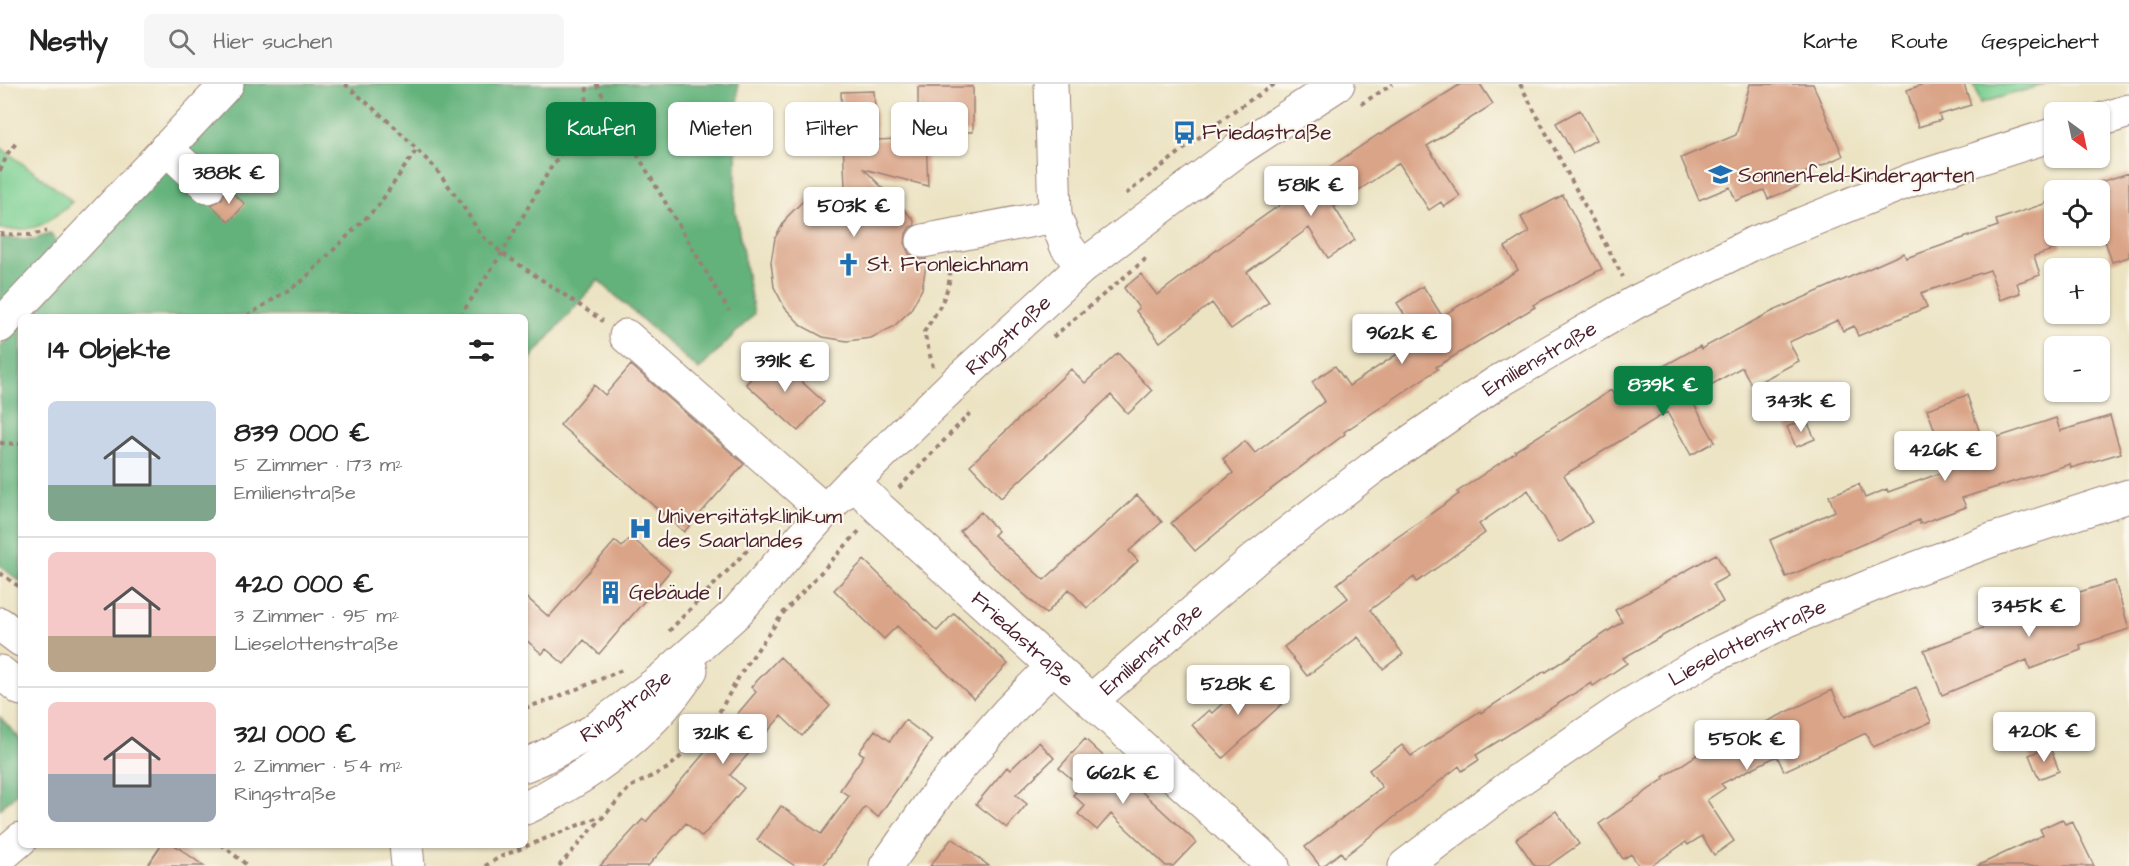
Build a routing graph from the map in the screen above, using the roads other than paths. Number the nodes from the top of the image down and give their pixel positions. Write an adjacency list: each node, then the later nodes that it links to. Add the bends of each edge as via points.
1 (227, 84): 7 (street)
2 (1051, 84): 9 (street)
3 (1346, 96): 11 (street, Ringstraße, via 1239,150)
4 (2129, 111): 5 (street)
5 (2110, 117)
6 (2044, 138): 23 (street, Emilienstraße, via 1911,180 1752,244 1636,302 1496,383 1371,469 1257,557)
7 (166, 148): 8 (street); 12 (street)
8 (208, 187)
9 (1055, 216): 10 (street); 11 (street, via 1066,245)
10 (929, 240)
11 (1082, 267): 14 (street, Ringstraße, via 962,399)
12 (0, 326)
13 (626, 336): 16 (street)
14 (853, 482): 16 (street, Ringstraße); 20 (street, Friedastraße)
15 (2129, 496): 32 (street, Lieselottenstraße, via 1885,580 1707,659 1624,708 1520,779)
16 (825, 511): 18 (street, Ringstraße, via 735,614)
17 (0, 624): 19 (street)
18 (716, 630): 24 (street, Ringstraße, via 662,679 592,731); 25 (street, Ringstraße, via 676,693 638,735 594,769)
19 (18, 637)
20 (1053, 666): 23 (street, Friedastraße); 30 (street, via 940,790)
21 (0, 672): 22 (street)
22 (18, 687)
23 (1092, 700): 31 (street, Friedastraße)
24 (528, 764)
25 (528, 806)
26 (18, 842): 28 (street)
27 (406, 848): 29 (street)
28 (0, 857)
29 (408, 866)
30 (886, 866)
31 (1274, 866)
32 (1405, 866)

